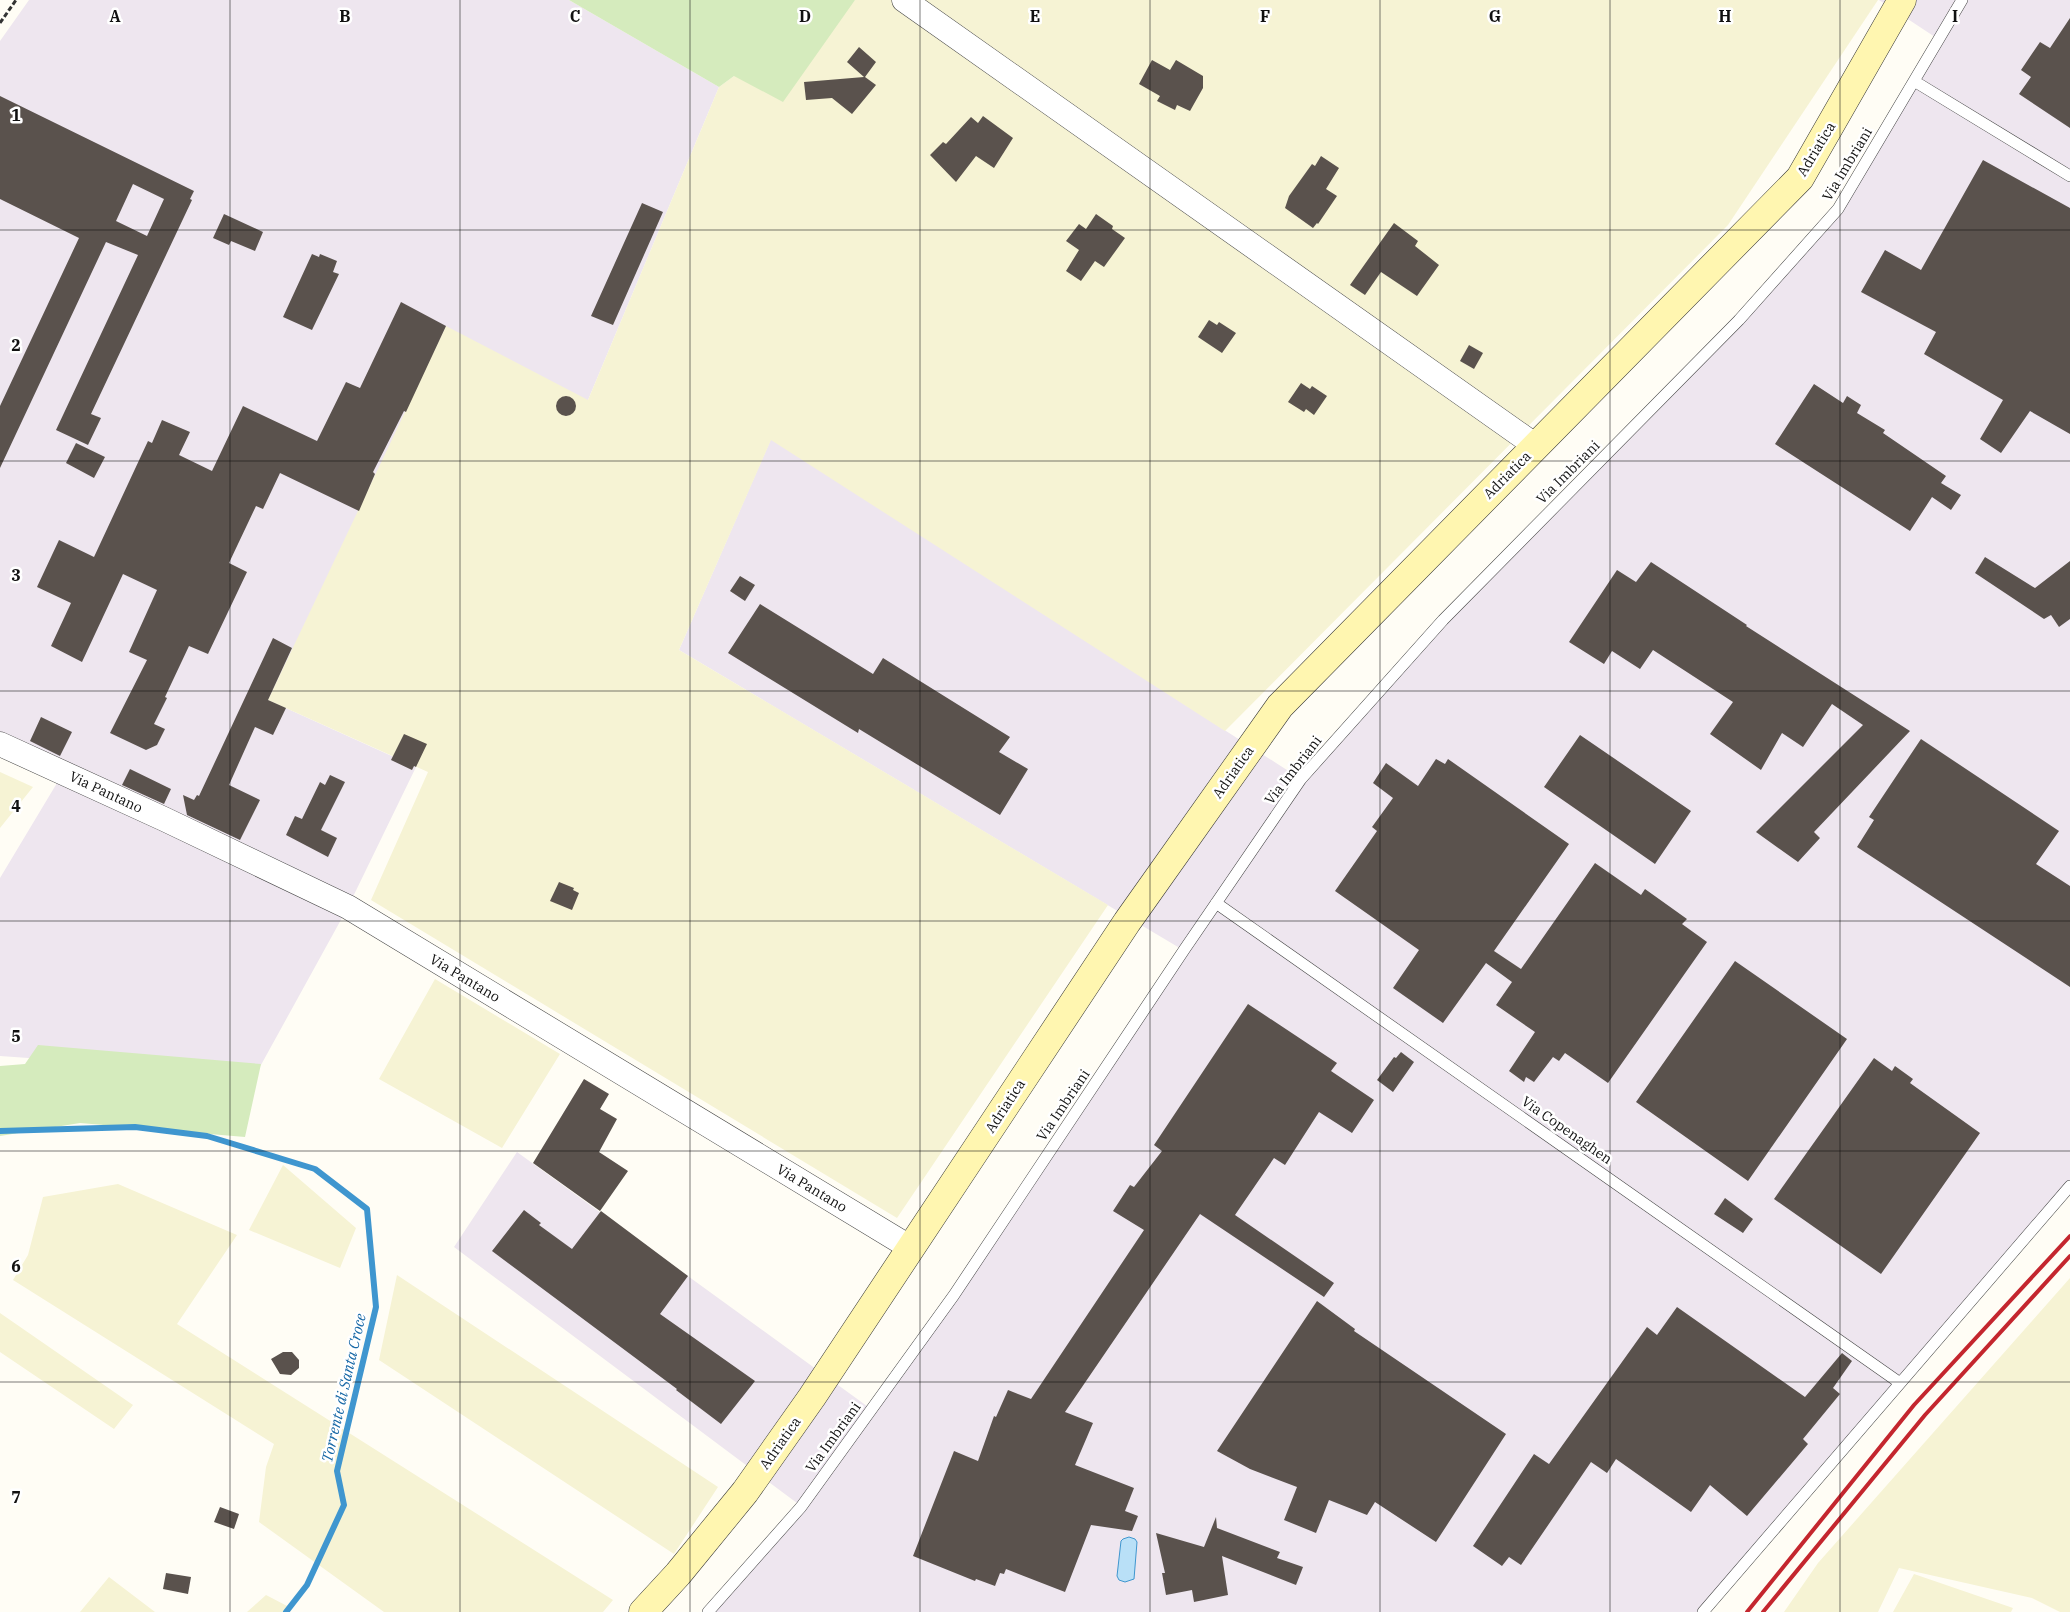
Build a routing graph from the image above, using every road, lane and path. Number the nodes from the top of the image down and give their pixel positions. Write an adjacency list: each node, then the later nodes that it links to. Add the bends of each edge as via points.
1 (16, 0): 5 (path)
2 (904, 0): 8 (street)
3 (1902, 0): 8 (main road, Adriatica, via 1800,178)
4 (1962, 0): 6 (lane, Via Imbriani)
5 (0, 23)
6 (1914, 81): 7 (lane); 10 (lane, Via Imbriani, via 1838,209 1739,320 1436,627 1301,779)
7 (2070, 176)
8 (1536, 446): 12 (main road, Adriatica, via 1280,706 1127,922)
9 (0, 744): 12 (street, Via Pantano, via 348,908)
10 (1216, 903): 13 (lane, Via Copenaghen); 15 (lane, Via Imbriani, via 954,1295 802,1506)
11 (2070, 1186): 13 (lane)
12 (911, 1248): 14 (main road, Adriatica, via 745,1492)
13 (1900, 1383): 16 (lane)
14 (643, 1612)
15 (708, 1612)
16 (1703, 1612)

